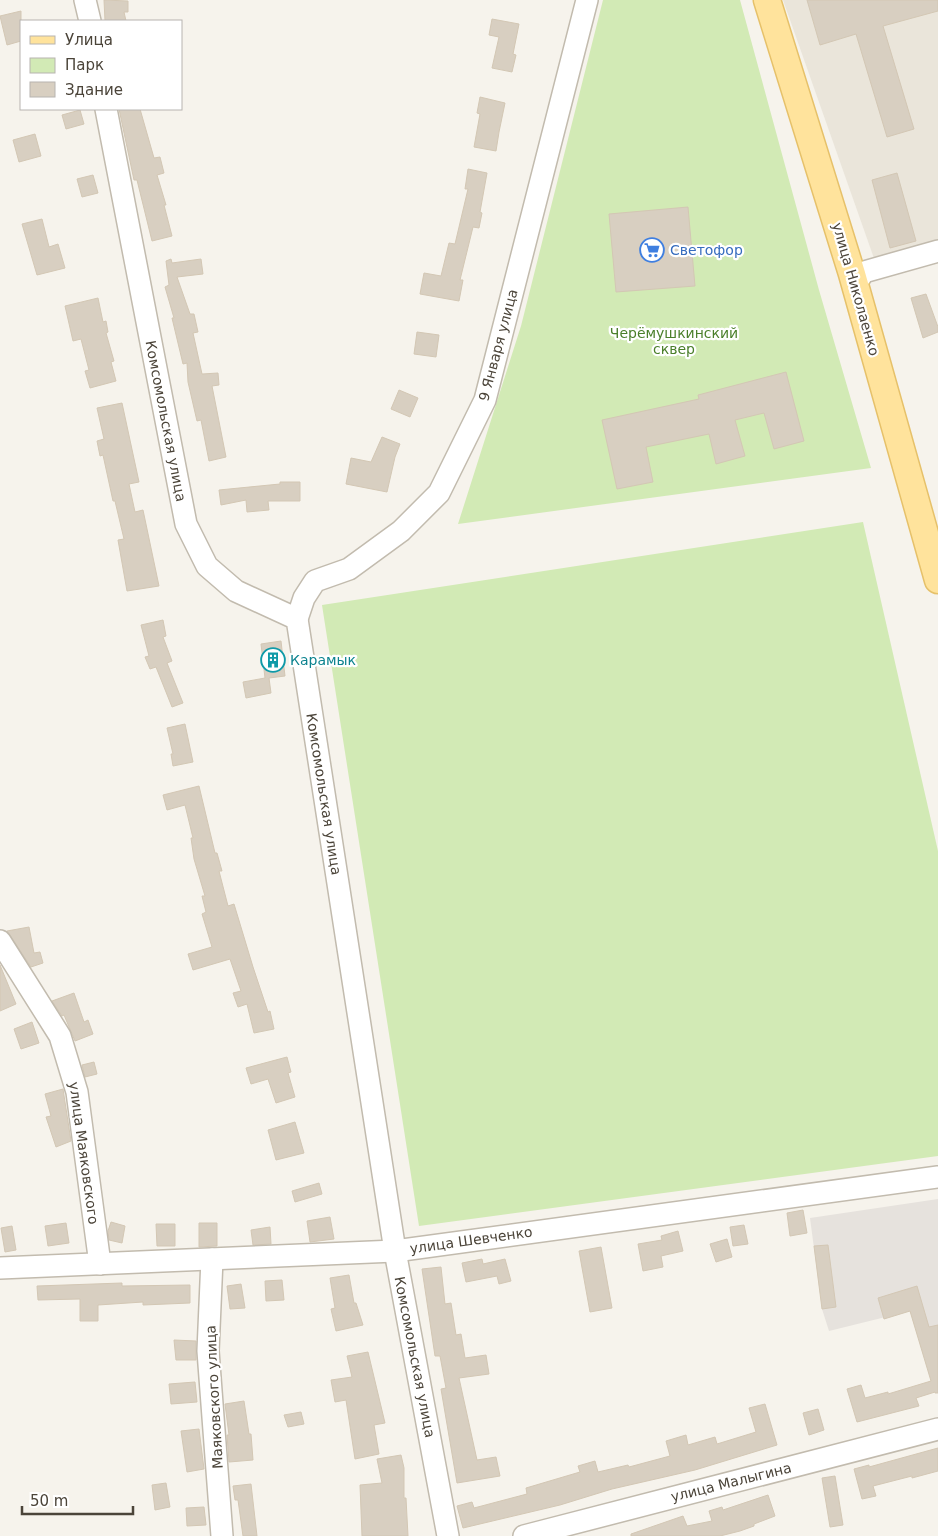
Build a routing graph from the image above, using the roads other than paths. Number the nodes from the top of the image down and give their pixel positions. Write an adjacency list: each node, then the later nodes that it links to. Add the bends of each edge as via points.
1 (85, 0): 5 (street)
2 (587, 0): 11 (street, 9 Января улица, via 485,400 440,493 400,531 349,569 315,581 304,598)
3 (767, 0): 8 (main road, улица Николаенко)
4 (777, 0): 8 (main road, улица Николаенко)
5 (90, 20)
6 (106, 110): 11 (street, Комсомольская улица, via 186,524 207,566 236,591)
7 (938, 251): 8 (street)
8 (859, 278): 9 (main road, улица Николаенко)
9 (933, 528): 10 (main road, улица Николаенко)
10 (938, 580)
11 (297, 619): 14 (street, Комсомольская улица)
12 (0, 941): 16 (street, улица Маяковского, via 60,1036 77,1092)
13 (938, 1177): 14 (street, улица Шевченко)
14 (394, 1251): 15 (street, улица Шевченко); 20 (street, Комсомольская улица)
15 (212, 1259): 16 (street, улица Шевченко); 19 (street, Маяковского улица, via 208,1351)
16 (100, 1264): 17 (street, улица Шевченко)
17 (0, 1268)
18 (938, 1429): 21 (street, улица Малыгина)
19 (222, 1536)
20 (448, 1536)
21 (524, 1536)

